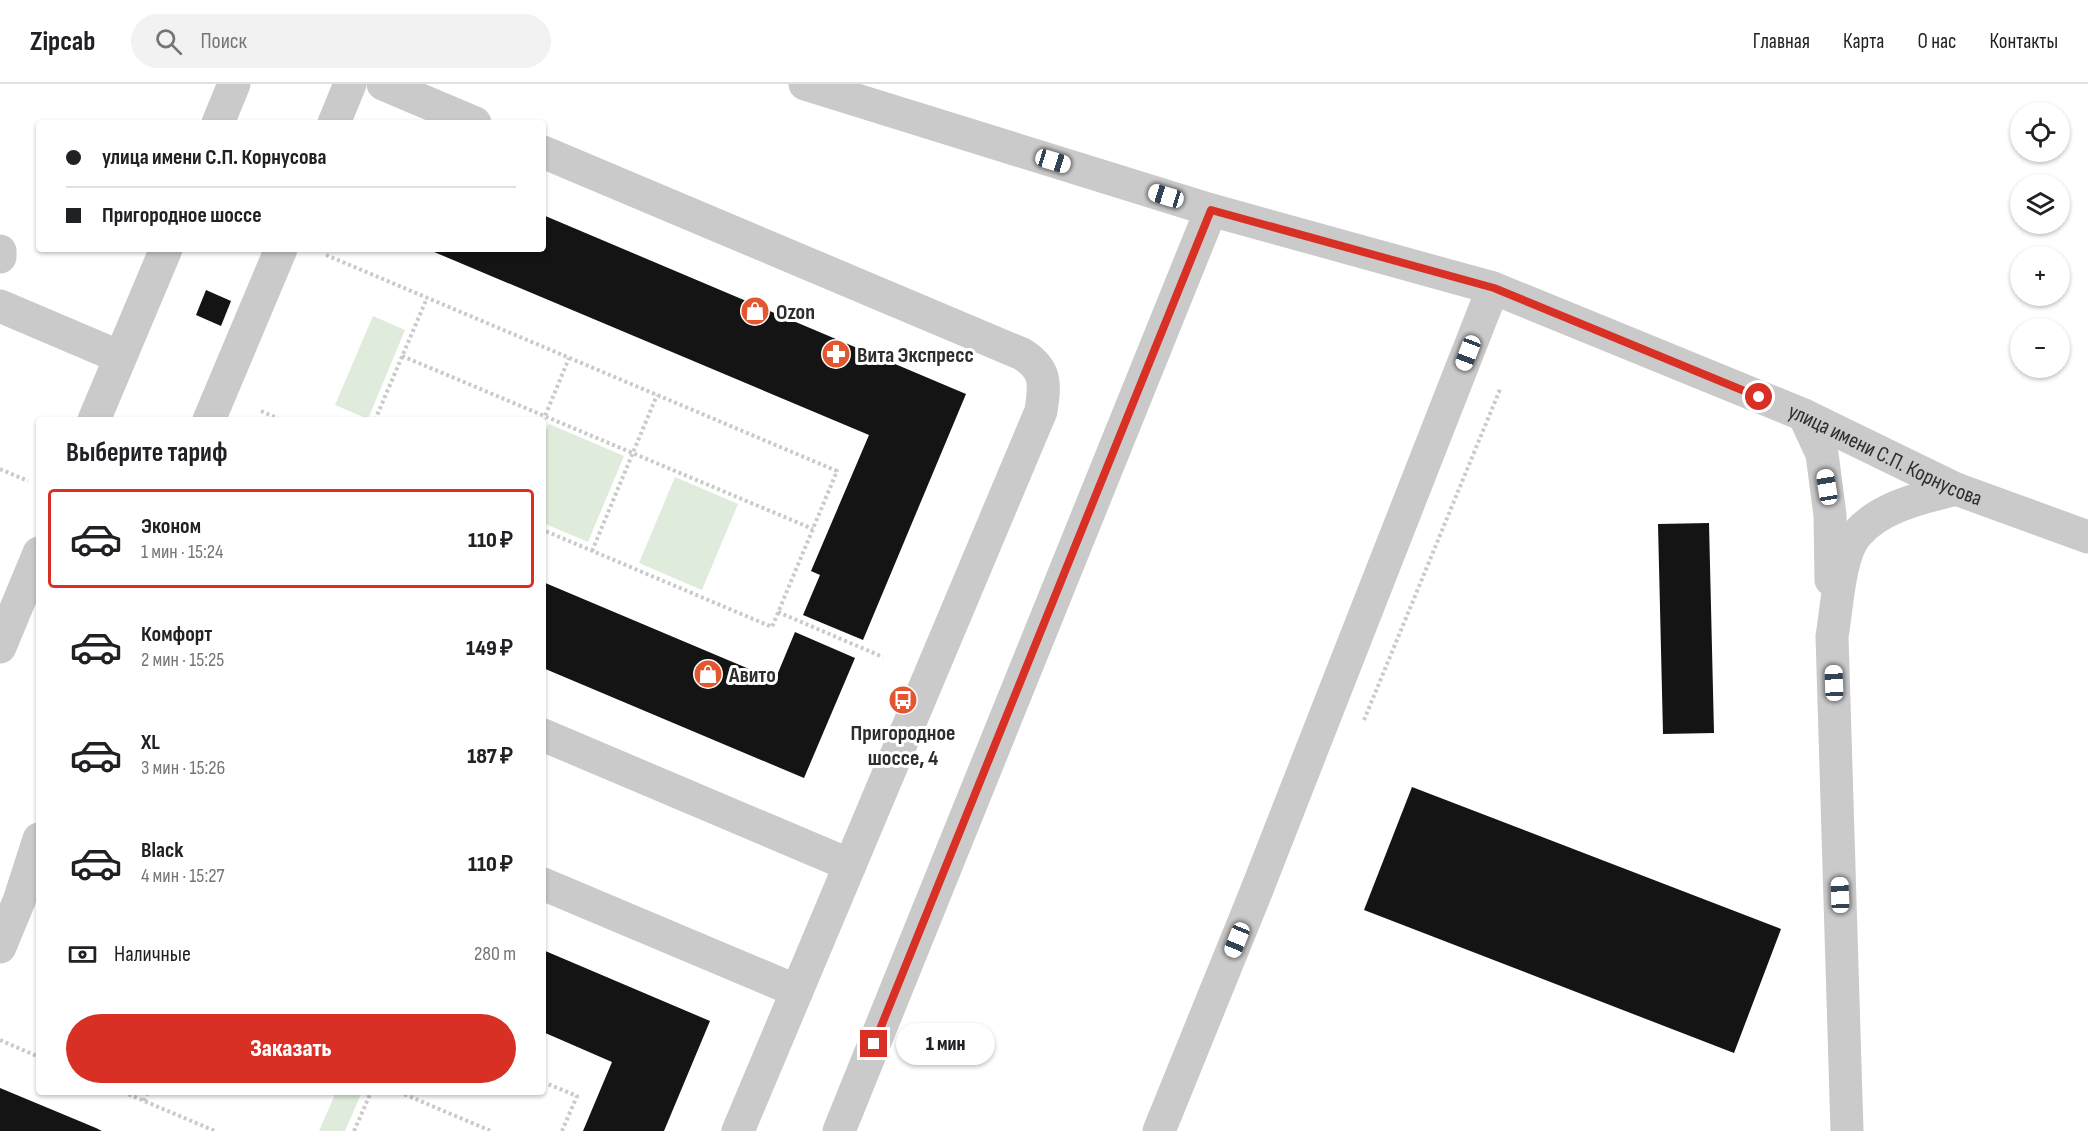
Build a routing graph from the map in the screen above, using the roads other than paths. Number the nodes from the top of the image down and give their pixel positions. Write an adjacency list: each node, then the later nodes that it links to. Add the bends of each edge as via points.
1 (234, 84): 5 (street)
2 (350, 84): 6 (street)
3 (383, 84): 7 (street)
4 (806, 84): 9 (street, улица имени С.П. Корнусова)
5 (219, 120)
6 (335, 120)
7 (469, 120)
8 (546, 153): 29 (street, via 1037,363 1045,385 1041,411)
9 (1211, 210): 14 (street, улица имени С.П. Корнусова); 34 (street)
10 (0, 251): 13 (street)
11 (165, 252): 16 (street)
12 (280, 252): 19 (street)
13 (0, 257)
14 (1494, 288): 17 (street, улица имени С.П. Корнусова); 35 (street)
15 (0, 306): 16 (street)
16 (120, 357): 18 (street)
17 (1804, 416): 20 (street, улица имени С.П. Корнусова); 25 (street, via 1822,454 1827,487)
18 (95, 417)
19 (210, 417)
20 (1956, 489): 22 (street, улица имени С.П. Корнусова); 25 (street, via 1881,514 1856,535 1844,563)
21 (2088, 512): 22 (street)
22 (2045, 521): 23 (street, улица имени С.П. Корнусова)
23 (2088, 537)
24 (36, 560): 26 (street)
25 (1832, 636): 36 (street)
26 (0, 647)
27 (546, 736): 29 (street)
28 (36, 848): 31 (street)
29 (850, 865): 32 (street)
30 (546, 885): 32 (street)
31 (0, 947)
32 (797, 991): 33 (street)
33 (738, 1131)
34 (839, 1131)
35 (1159, 1131)
36 (1848, 1131)

